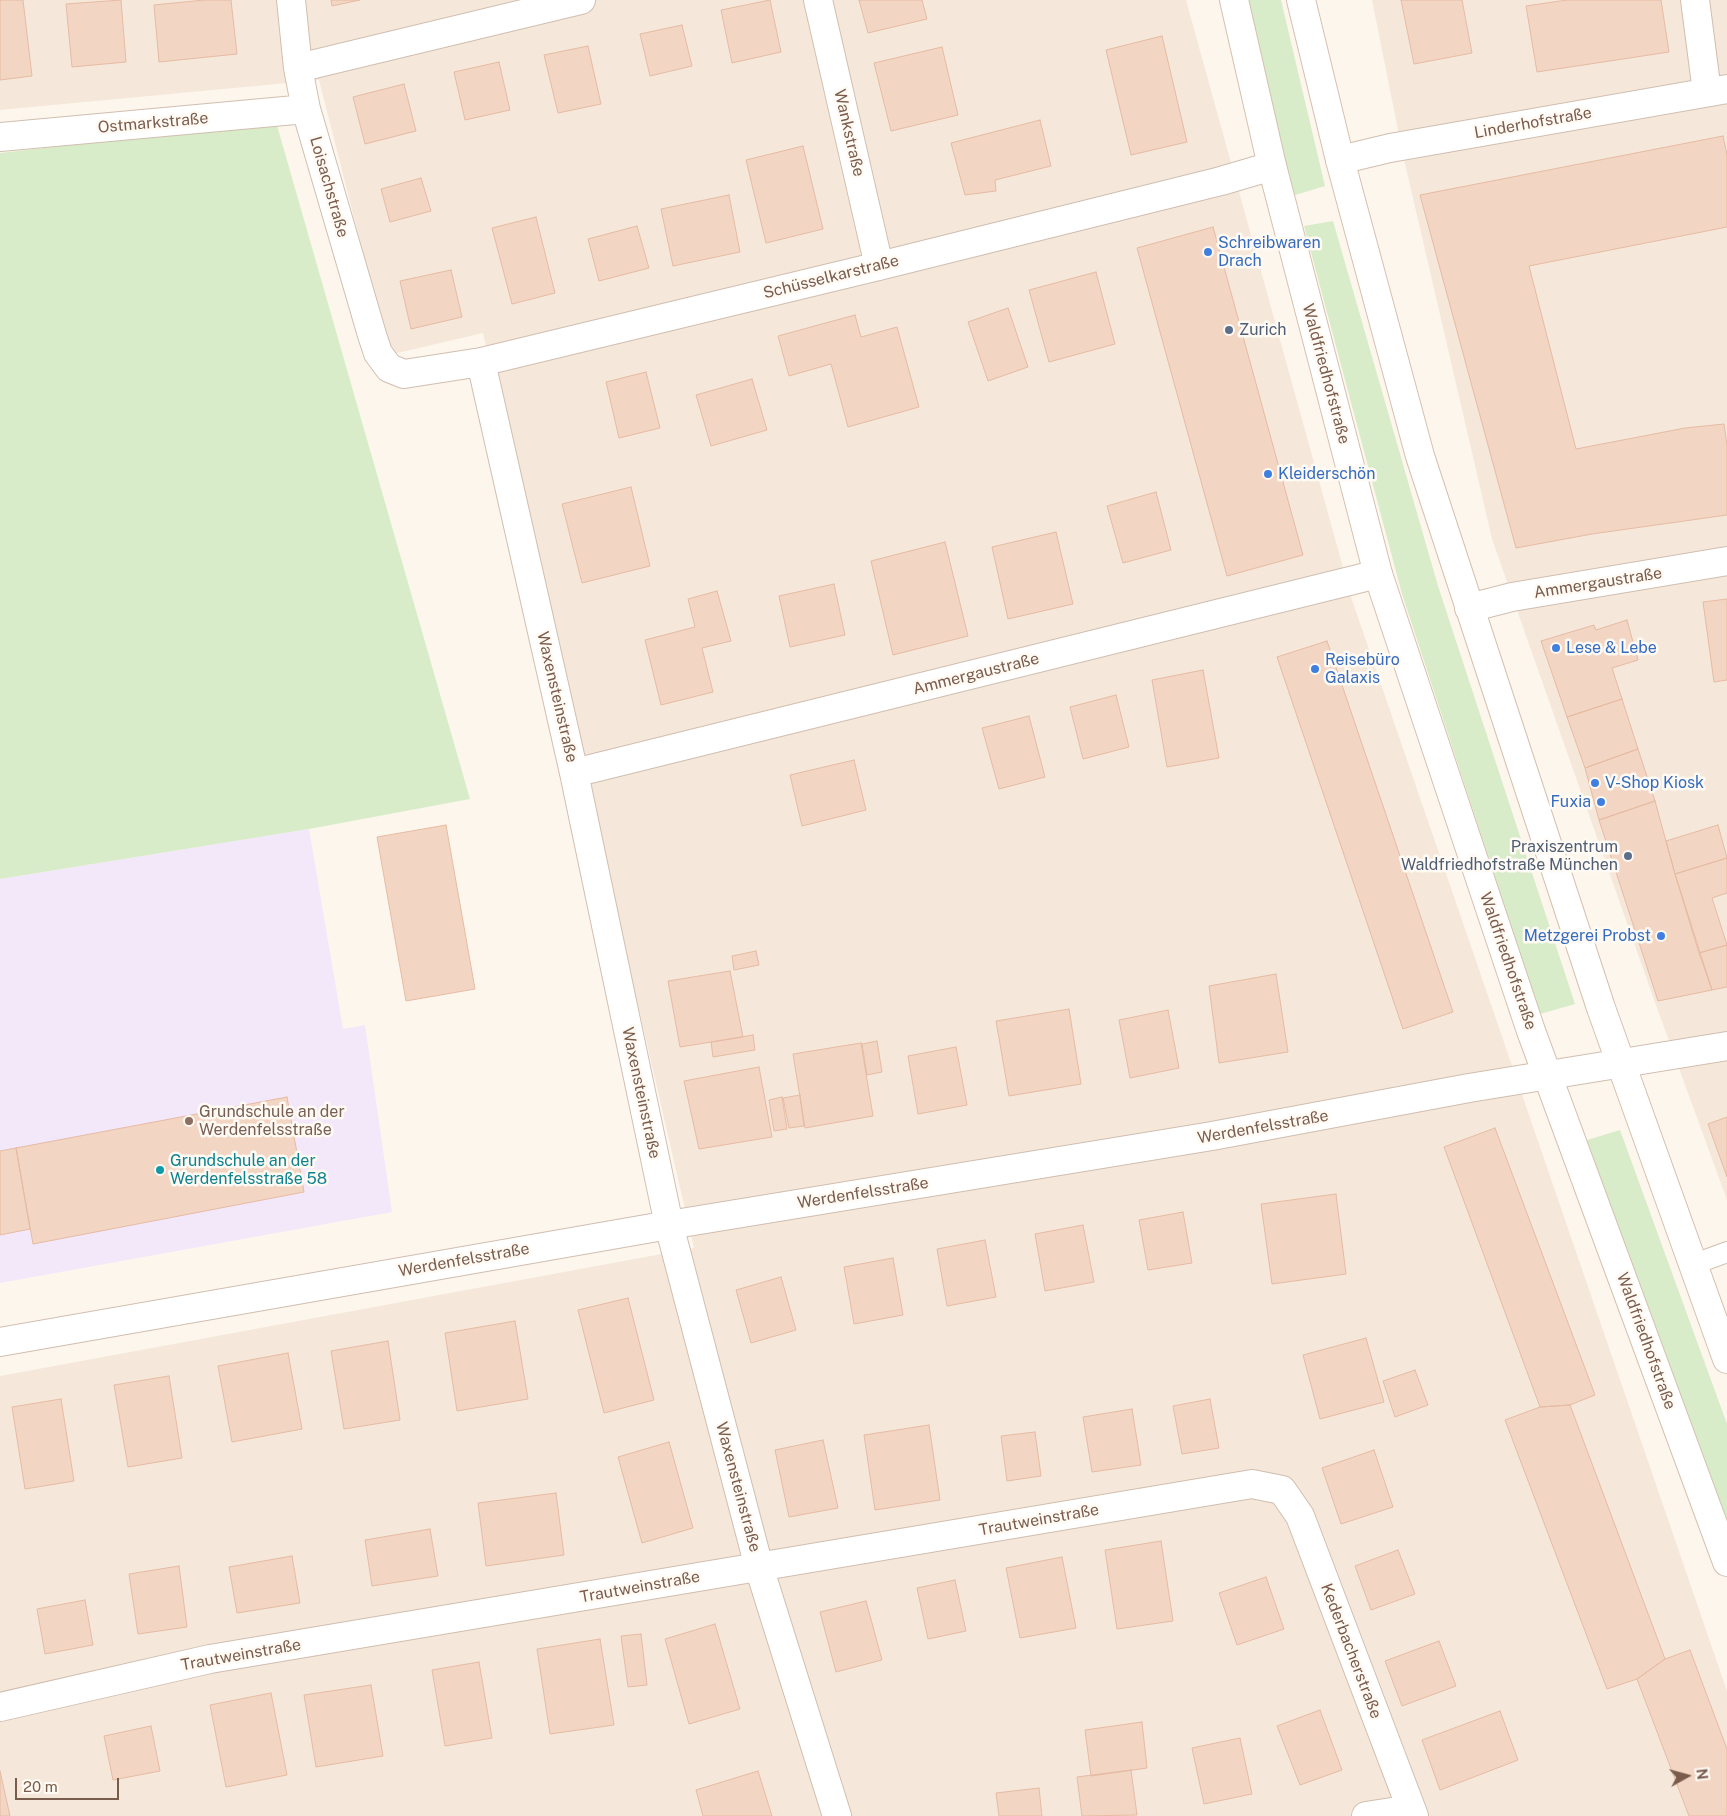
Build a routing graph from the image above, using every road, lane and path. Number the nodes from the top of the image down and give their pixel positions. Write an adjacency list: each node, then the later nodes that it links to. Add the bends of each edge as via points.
1 (291, 0): 7 (street, Loisachstraße)
2 (581, 0): 7 (street)
3 (818, 0): 13 (street, Wankstraße)
4 (1234, 0): 12 (street, Waldfriedhofstraße)
5 (1302, 0): 11 (street)
6 (1695, 0): 8 (street)
7 (298, 68): 9 (street, Loisachstraße)
8 (1717, 90): 11 (street, Linderhofstraße, via 1390,148)
9 (306, 110): 10 (street, Ostmarkstraße); 15 (street, Loisachstraße, via 378,353)
10 (0, 137)
11 (1340, 160): 18 (street, via 1420,456)
12 (1272, 166): 13 (street, Schüsselkarstraße); 17 (street, Waldfriedhofstraße)
13 (880, 266): 14 (street, Schüsselkarstraße)
14 (481, 362): 15 (street, Schüsselkarstraße, via 404,374); 19 (street, Waxensteinstraße)
15 (388, 368)
16 (1727, 561): 18 (street, Ammergaustraße, via 1512,597)
17 (1378, 574): 19 (street, Ammergaustraße); 22 (street, Waldfriedhofstraße)
18 (1470, 608): 21 (street)
19 (574, 773): 23 (street, Waxensteinstraße)
20 (1727, 1046): 21 (street, Werdenfelsstraße)
21 (1621, 1063): 22 (street, Werdenfelsstraße); 25 (street)
22 (1547, 1075): 23 (street, Werdenfelsstraße, via 1212,1136); 29 (street, Waldfriedhofstraße)
23 (669, 1225): 26 (street, Werdenfelsstraße); 30 (street, Waxensteinstraße)
24 (1727, 1252): 25 (lane)
25 (1692, 1265): 27 (street)
26 (0, 1342)
27 (1727, 1359)
28 (1282, 1490): 30 (street, Trautweinstraße, via 1252,1484); 32 (street, Kederbacherstraße, via 1300,1516)
29 (1727, 1562)
30 (759, 1567): 31 (street, Trautweinstraße, via 210,1659); 33 (street, Waxensteinstraße)
31 (0, 1707)
32 (1412, 1812): 34 (street)
33 (837, 1816)
34 (1366, 1816)

